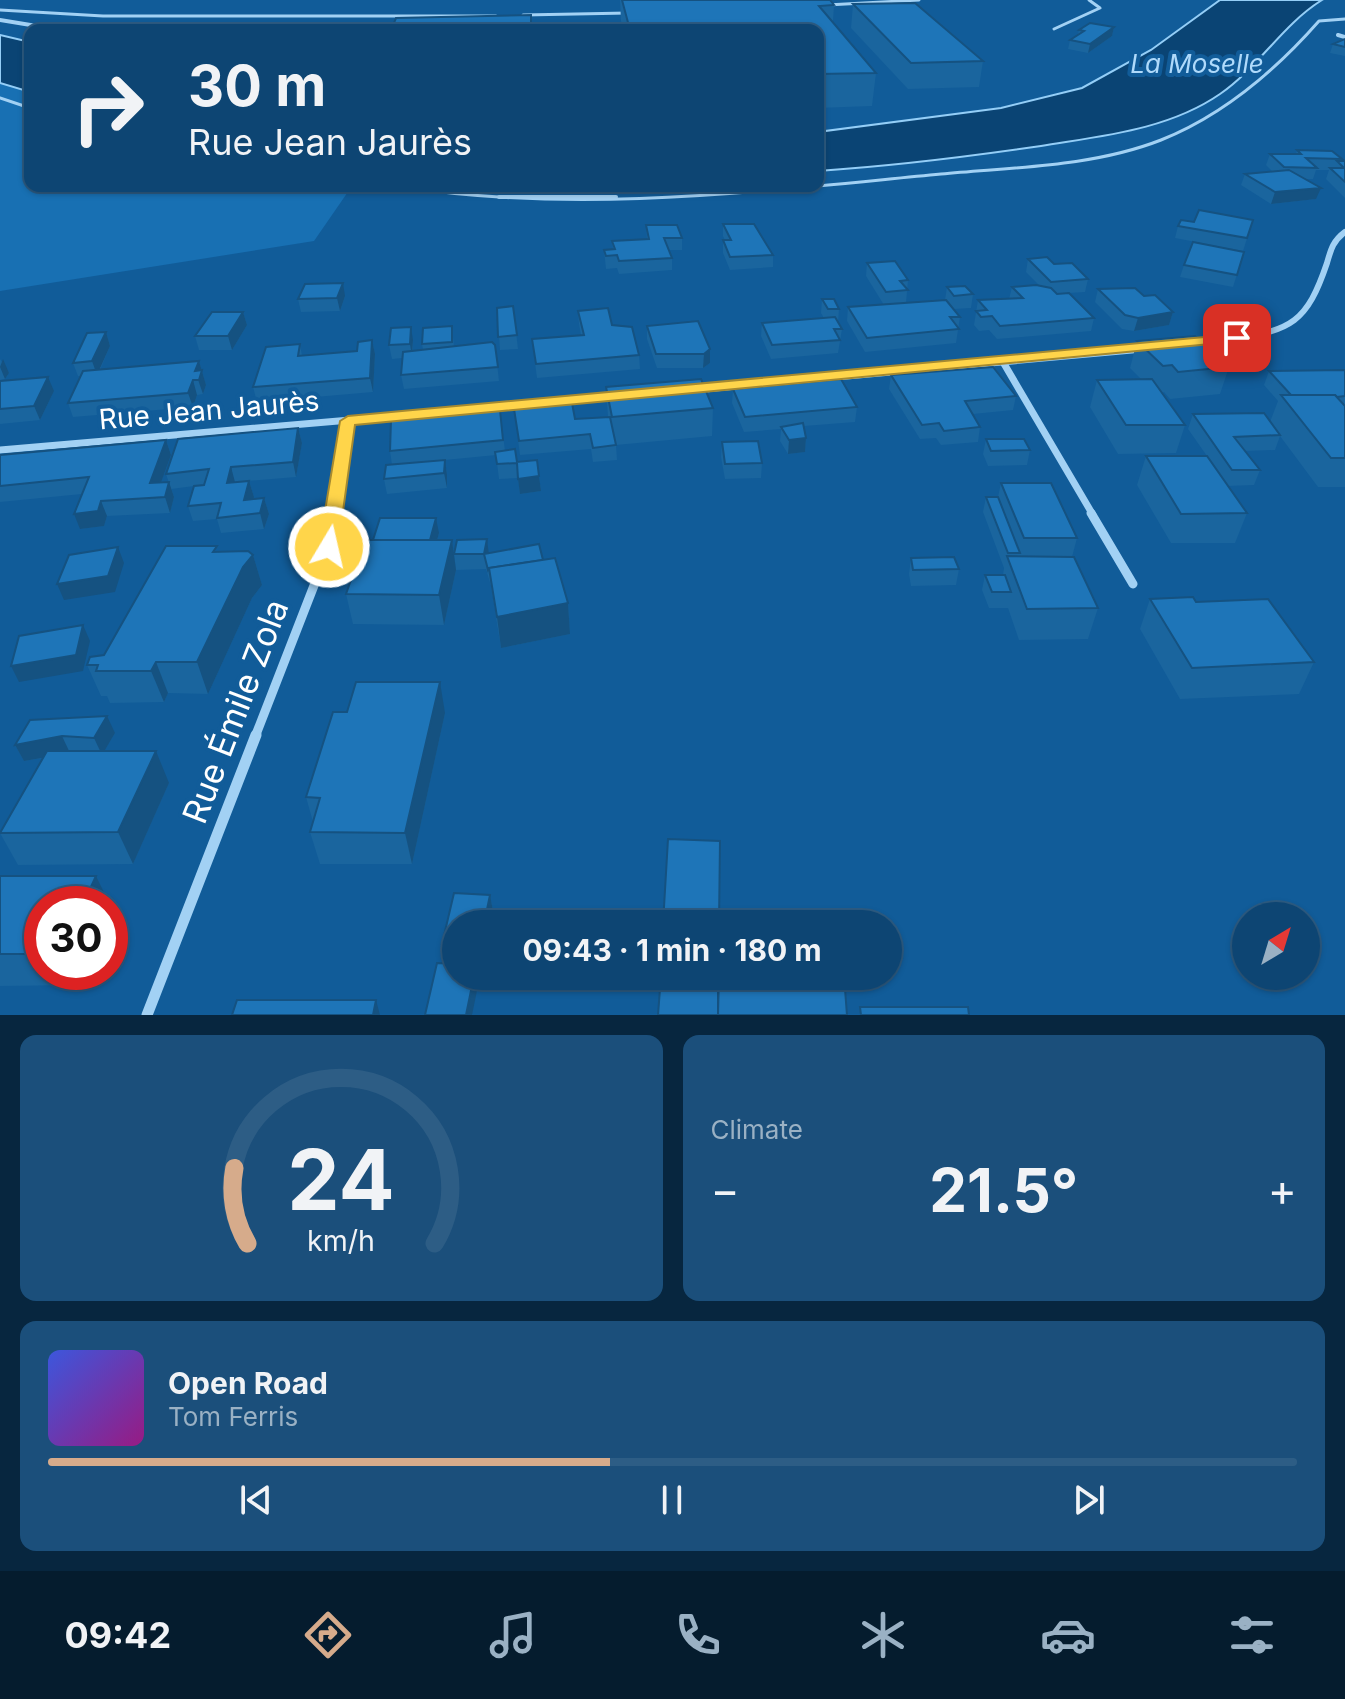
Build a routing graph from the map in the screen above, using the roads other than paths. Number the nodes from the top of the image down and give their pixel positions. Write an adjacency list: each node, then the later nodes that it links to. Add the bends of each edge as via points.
1 (919, 0): 3 (lane)
2 (1089, 0): 11 (lane, via 1100,8)
3 (820, 5)
4 (0, 10): 6 (lane, via 103,16)
5 (632, 13): 7 (lane)
6 (497, 16)
7 (511, 16)
8 (1345, 19): 16 (lane, via 1319,21 1242,95 1159,141 1055,163)
9 (0, 20): 10 (street)
10 (24, 24)
11 (1054, 29)
12 (1338, 35): 13 (street)
13 (1345, 37)
14 (0, 98): 15 (lane)
15 (24, 106)
16 (824, 186)
17 (444, 192): 18 (lane, via 561,200)
18 (741, 192)
19 (1345, 232): 20 (street, via 1334,240 1314,301 1297,322)
20 (1186, 345)
21 (1156, 347): 22 (street)
22 (1003, 362): 23 (street); 27 (street)
23 (676, 392)
24 (629, 396): 25 (street, Rue Jean Jaurès)
25 (348, 421): 26 (street, Rue Jean Jaurès); 28 (street, Rue Émile Zola, via 329,547)
26 (0, 450)
27 (1133, 584)
28 (147, 1015)

